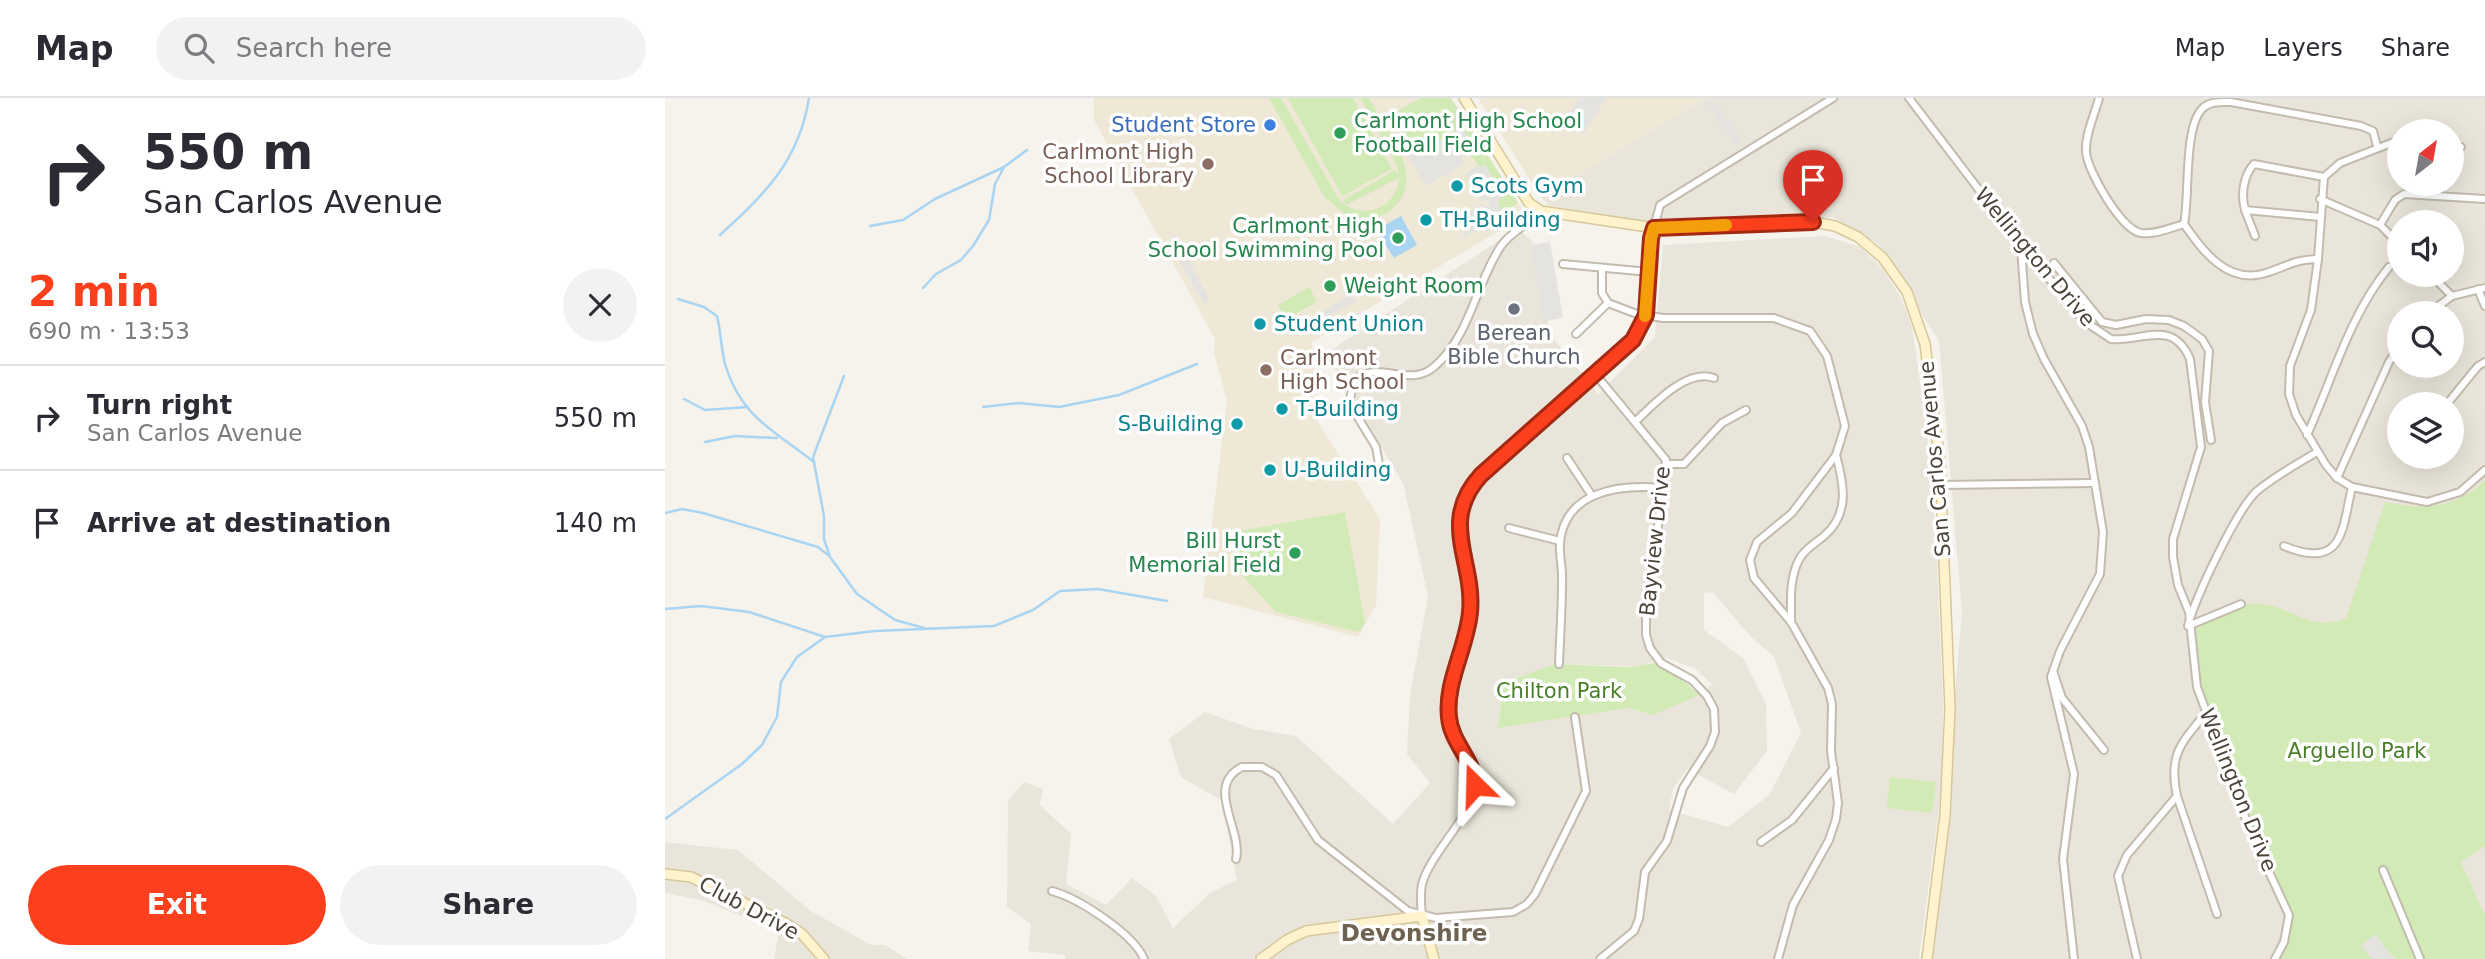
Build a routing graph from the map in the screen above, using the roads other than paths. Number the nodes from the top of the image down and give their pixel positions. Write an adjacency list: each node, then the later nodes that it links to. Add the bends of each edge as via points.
1 (1464, 98): 11 (main road, via 1529,203)
2 (1833, 98): 15 (street, via 1660,205)
3 (1909, 98): 18 (street, Wellington Drive)
4 (2099, 98): 13 (street, via 2085,146 2099,185 2129,228 2141,233)
5 (2387, 143): 6 (street)
6 (2377, 146): 7 (street, via 2340,163); 13 (street, via 2373,131 2361,126 2214,102 2203,108 2193,126)
7 (2324, 177): 8 (street); 10 (street, via 2254,164 2244,184)
8 (2320, 199): 12 (street); 14 (street)
9 (2485, 199): 14 (street, via 2405,194 2395,200)
10 (2245, 210): 12 (street); 17 (street)
11 (1541, 211): 15 (main road, San Carlos Avenue); 48 (street, via 1503,243 1468,321 1437,365 1416,376 1376,371 1354,381 1349,403 1376,447)
12 (2320, 217): 19 (street)
13 (2183, 224): 19 (street, via 2216,265 2246,276 2265,274 2295,260)
14 (2381, 225): 16 (street)
15 (1654, 228): 24 (street); 52 (main road, San Carlos Avenue, via 1813,222 1858,237 1883,258 1907,292 1925,344)
16 (2387, 231)
17 (2255, 236)
18 (2015, 237): 34 (street, Wellington Drive, via 2099,333 2121,340); 51 (street, via 2022,252 2025,302 2033,334 2082,426)
19 (2318, 259): 42 (street, via 2311,310 2290,366 2289,394)
20 (2054, 263): 32 (street, via 2102,322)
21 (1563, 264): 22 (street)
22 (1602, 269): 24 (street); 29 (street, via 1601,290)
23 (2387, 270): 42 (street, via 2354,319)
24 (1649, 272): 31 (street)
25 (2443, 287): 27 (street)
26 (2481, 288): 27 (street); 30 (street)
27 (2452, 296): 28 (street)
28 (2445, 301)
29 (1608, 303): 31 (street); 33 (street)
30 (2485, 306)
31 (1646, 315): 37 (street, via 1633,340); 45 (street, via 1770,317 1810,331 1827,356 1844,423)
32 (2161, 320): 34 (street); 43 (street, via 2184,326 2209,351 2205,402)
33 (1576, 334)
34 (2159, 334): 61 (street, Wellington Drive, via 2177,340 2190,359 2201,447 2173,539)
35 (2485, 362): 39 (street)
36 (2387, 366): 50 (street)
37 (1596, 375): 41 (street, Bayview Drive); 75 (street, via 1481,475 1463,501 1458,525 1471,609 1448,709 1453,737 1474,772 1475,785 1468,805 1426,874)
38 (1714, 378): 41 (street, via 1701,376 1669,392)
39 (2457, 392)
40 (1746, 410): 47 (street, via 1722,423 1684,464)
41 (1636, 421): 47 (street, Bayview Drive)
42 (2307, 435): 44 (street)
43 (2211, 440)
44 (2317, 452): 50 (street); 61 (street, via 2263,486 2247,503 2194,602)
45 (1836, 455): 60 (street, via 1844,488 1841,511 1796,566); 60 (street, via 1796,509 1758,542 1749,560 1754,578)
46 (1567, 458): 55 (street)
47 (1667, 464): 54 (street, Bayview Drive)
48 (1380, 470)
49 (2485, 470): 53 (street, via 2460,492 2427,502)
50 (2337, 478): 53 (street)
51 (2095, 483): 52 (street); 63 (street, via 2103,532 2100,574)
52 (1941, 485): 82 (main road, San Carlos Avenue, via 1950,709 1945,816)
53 (2353, 487): 58 (street, via 2346,529 2339,541 2326,551 2302,554)
54 (1663, 488): 55 (street, via 1622,486); 80 (street, Bayview Drive, via 1646,598 1646,635 1661,663 1692,680 1707,696 1714,709 1715,732 1683,788 1667,841 1645,872 1634,931)
55 (1592, 496): 57 (street, via 1572,515)
56 (1509, 528): 57 (street)
57 (1560, 541): 62 (street)
58 (2284, 546)
59 (2241, 604): 61 (street)
60 (1791, 622): 67 (street, via 1828,688)
61 (2188, 626): 64 (street, Wellington Drive, via 2197,687)
62 (1559, 664)
63 (2053, 669): 66 (street, via 2062,698); 83 (street, via 2052,693 2074,774 2063,859)
64 (2206, 713): 68 (street, via 2178,746 2173,776); 85 (street, Wellington Drive, via 2251,833 2289,915 2290,924)
65 (1575, 717): 75 (street, via 1586,791 1531,900 1513,912)
66 (2104, 750)
67 (1834, 768): 69 (street, via 1792,820); 81 (street, via 1836,819 1793,905)
68 (2177, 796): 74 (street); 84 (street, via 2127,855 2118,876)
69 (1761, 842)
70 (1236, 859): 75 (street, via 1225,800 1228,781 1242,767 1262,767 1276,775 1318,840 1398,905)
71 (2383, 870): 86 (street)
72 (665, 874): 76 (main road, Club Drive, via 691,877 787,924)
73 (1052, 891): 77 (street, via 1123,931)
74 (2217, 914)
75 (1422, 916): 78 (main road, via 1306,931); 79 (main road)
76 (824, 959)
77 (1145, 959)
78 (1261, 959)
79 (1434, 959)
80 (1600, 959)
81 (1778, 959)
82 (1927, 959)
83 (2074, 959)
84 (2137, 959)
85 (2275, 959)
86 (2420, 959)

